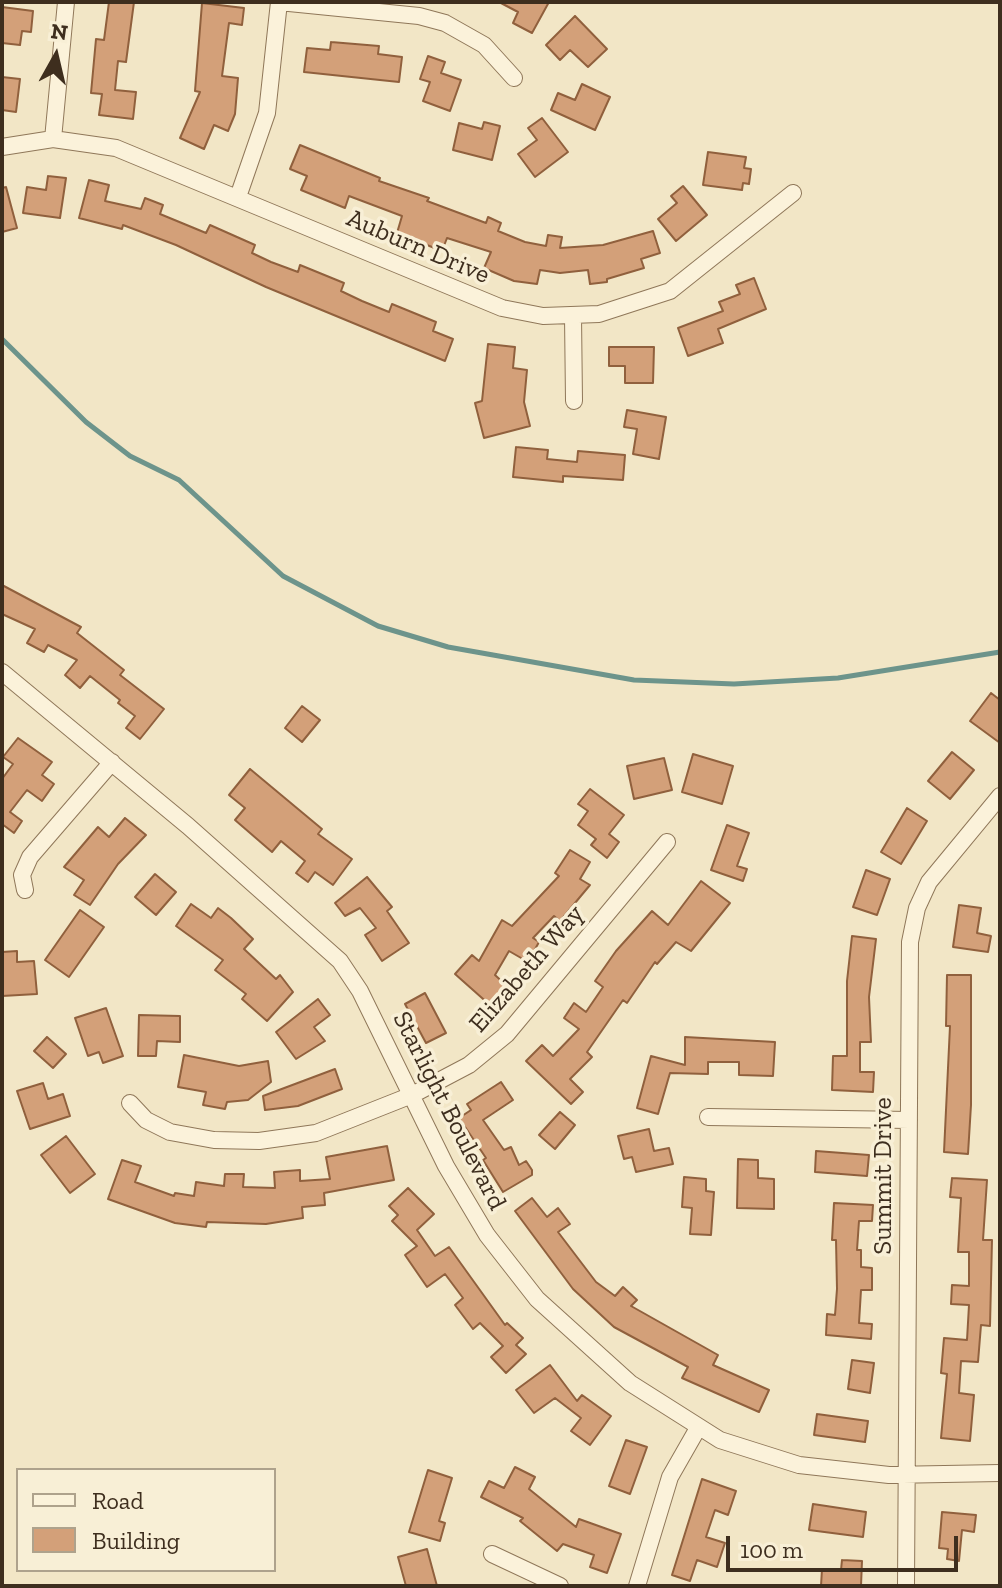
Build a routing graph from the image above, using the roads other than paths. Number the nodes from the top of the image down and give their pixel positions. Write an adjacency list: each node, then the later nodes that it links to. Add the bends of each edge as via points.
1 (66, 2): 4 (street)
2 (279, 2): 3 (street, via 445,23 484,45); 7 (street, via 267,113)
3 (514, 78)
4 (53, 139): 5 (street, Auburn Drive); 7 (street, Auburn Drive, via 116,148)
5 (2, 147)
6 (793, 193): 8 (street, Auburn Drive, via 670,291 617,311)
7 (238, 197): 8 (street, Auburn Drive, via 502,308 528,315)
8 (573, 316): 9 (street)
9 (574, 401)
10 (2, 672): 11 (street, Starlight Boulevard)
11 (112, 762): 14 (street, via 30,857 22,875); 15 (street, Starlight Boulevard, via 330,949 360,991)
12 (1000, 796): 18 (street, Summit Drive, via 929,882 917,908 910,942)
13 (667, 842): 15 (street, Elizabeth Way, via 507,1034 469,1065)
14 (25, 890)
15 (412, 1095): 16 (street, Elizabeth Way, via 316,1133 259,1141 170,1132 146,1120); 19 (street, Starlight Boulevard, via 476,1218 531,1292 613,1369)
16 (130, 1103)
17 (708, 1117): 18 (street)
18 (909, 1120): 20 (street, Summit Drive)
19 (698, 1428): 20 (street, Starlight Boulevard, via 742,1449 799,1465 889,1475); 24 (street, via 670,1477)
20 (905, 1472): 21 (street, Starlight Boulevard); 25 (street, Summit Drive)
21 (1000, 1473)
22 (492, 1554): 23 (street)
23 (560, 1586)
24 (637, 1586)
25 (906, 1586)

